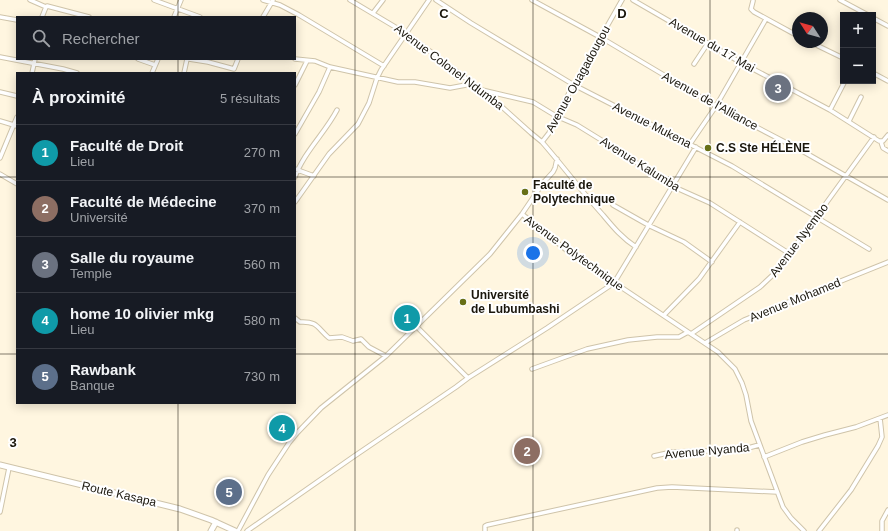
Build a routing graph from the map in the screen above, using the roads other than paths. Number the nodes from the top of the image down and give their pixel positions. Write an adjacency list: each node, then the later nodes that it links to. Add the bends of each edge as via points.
1 (30, 0): 15 (street)
2 (154, 0): 16 (street)
3 (181, 0): 16 (street)
4 (262, 0): 14 (street)
5 (350, 0): 18 (street, Avenue Colonel Ndumba)
6 (383, 0): 18 (street)
7 (429, 0): 30 (street)
8 (436, 0): 61 (street, Avenue Mukena)
9 (532, 0): 31 (street, Avenue de l'Alliance)
10 (622, 0): 31 (street, Avenue Ouagadougou)
11 (633, 0): 32 (street, Avenue du 17 Mai)
12 (752, 0): 25 (street, via 752,11)
13 (840, 0): 17 (street)
14 (272, 2): 23 (street); 48 (street, via 299,15)
15 (46, 7): 19 (street); 20 (street)
16 (177, 9): 21 (street); 22 (street)
17 (862, 12)
18 (373, 13): 30 (street, Avenue Colonel Ndumba)
19 (42, 16)
20 (85, 16)
21 (174, 16)
22 (197, 16)
23 (264, 16)
24 (0, 17): 26 (street)
25 (766, 19): 29 (street); 45 (street)
26 (16, 20)
27 (876, 20): 28 (street)
28 (888, 26)
29 (792, 33)
30 (407, 34): 48 (street); 58 (street, Avenue Colonel Ndumba)
31 (600, 37): 61 (street, Avenue Ouagadougou); 66 (street, Avenue de l'Alliance)
32 (708, 43): 45 (street, Avenue du 17 Mai); 46 (street)
33 (822, 48): 35 (street)
34 (0, 57): 36 (street)
35 (840, 57)
36 (16, 59)
37 (296, 59): 44 (street)
38 (141, 60): 47 (street)
39 (158, 60): 47 (street)
40 (188, 60): 54 (street)
41 (195, 60): 50 (street)
42 (238, 60): 50 (street)
43 (34, 61): 51 (street); 52 (street)
44 (307, 61): 49 (street, via 320,62); 59 (street)
45 (740, 62): 66 (street); 68 (street, Avenue du 17 Mai)
46 (694, 64)
47 (155, 65): 53 (street)
48 (384, 66): 56 (street)
49 (330, 67): 56 (street); 73 (street)
50 (234, 71)
51 (32, 72)
52 (73, 72)
53 (152, 72)
54 (184, 72)
55 (876, 75): 57 (street)
56 (377, 78): 58 (street, via 448,88 466,86); 85 (street, via 363,117 329,154)
57 (888, 81)
58 (473, 82): 62 (street, Avenue Colonel Ndumba)
59 (296, 83)
60 (843, 84): 68 (street)
61 (574, 85): 69 (street, Avenue Ouagadougou); 78 (street, Avenue Mukena)
62 (482, 90): 69 (street, Avenue Kalumba, via 533,102); 76 (street, Avenue Colonel Ndumba)
63 (0, 92): 64 (street)
64 (16, 96)
65 (860, 97): 71 (street)
66 (716, 106): 78 (street); 86 (street, Avenue de l'Alliance)
67 (337, 110): 83 (street)
68 (830, 110): 71 (street, Avenue du 17 Mai)
69 (556, 116): 76 (street, Avenue Ouagadougou); 88 (street, Avenue Kalumba, via 577,125)
70 (0, 121): 72 (street)
71 (849, 122): 75 (street, Avenue du 17 Mai)
72 (15, 125): 81 (street)
73 (296, 132)
74 (888, 135): 77 (street)
75 (874, 137): 77 (street); 86 (street, Avenue Nyembo)
76 (542, 142): 82 (street, Avenue Ouagadougou)
77 (881, 142): 80 (street, via 883,148)
78 (690, 144): 79 (street, Avenue Mukena)
79 (696, 147): 88 (street); 93 (street, Avenue Mukena)
80 (888, 151)
81 (0, 158)
82 (556, 159): 92 (street, via 555,168); 96 (street, Avenue Ouagadougou, via 621,237)
83 (297, 169): 85 (street)
84 (0, 174): 87 (street)
85 (314, 176): 90 (street)
86 (846, 177): 89 (street, Avenue de l'Alliance); 93 (street, Avenue Nyembo)
87 (16, 183)
88 (672, 186): 94 (street, Avenue Kalumba, via 707,202); 95 (street)
89 (888, 200)
90 (296, 201)
91 (613, 205): 95 (street)
92 (522, 214): 101 (street, Avenue Polytechnique, via 570,253); 104 (street, Avenue Polytechnique, via 490,254)
93 (817, 218): 97 (street, Avenue Mukena); 98 (street, Avenue Nyembo)
94 (740, 222): 98 (street, Avenue Kalumba); 99 (street)
95 (650, 226): 96 (street); 99 (street, via 687,244)
96 (636, 247): 101 (street)
97 (870, 249)
98 (790, 254): 105 (street, Avenue Nyembo, via 766,282)
99 (712, 262): 102 (street, via 694,285)
100 (888, 262): 106 (street, Avenue Mohamed, via 744,320)
101 (614, 283): 102 (street, Avenue Polytechnique); 109 (street)
102 (664, 315): 105 (street, Avenue Polytechnique)
103 (296, 319): 107 (street, via 300,322 315,324 329,338 363,340 369,347)
104 (417, 327): 107 (street, Avenue Polytechnique); 109 (street)
105 (689, 333): 106 (street, Avenue Polytechnique); 108 (street, Avenue Nyembo, via 679,337 628,340 587,349)
106 (705, 343): 112 (street, Avenue Polytechnique, via 737,371)
107 (386, 356): 123 (street, Avenue Polytechnique, via 321,408 298,432 268,475)
108 (532, 369)
109 (468, 378): 124 (street)
110 (888, 415): 111 (street)
111 (880, 418): 114 (street, via 825,434); 127 (street, via 881,439 854,486)
112 (759, 445): 113 (street, Avenue Nyanda, via 741,450 672,452); 114 (street, Avenue Polytechnique)
113 (654, 456)
114 (764, 457): 117 (street, Avenue Polytechnique)
115 (0, 465): 116 (main road, Route Kasapa)
116 (8, 468): 119 (street); 120 (main road, Route Kasapa, via 163,504)
117 (777, 492): 125 (street, via 672,487 646,489 487,524); 126 (street, Avenue Polytechnique, via 786,512)
118 (888, 510): 128 (street, via 882,521)
119 (0, 512)
120 (216, 522): 121 (main road); 122 (main road, Route Kasapa)
121 (211, 531)
122 (235, 531)
123 (238, 531)
124 (247, 531)
125 (485, 531)
126 (804, 531)
127 (819, 531)
128 (882, 531)

